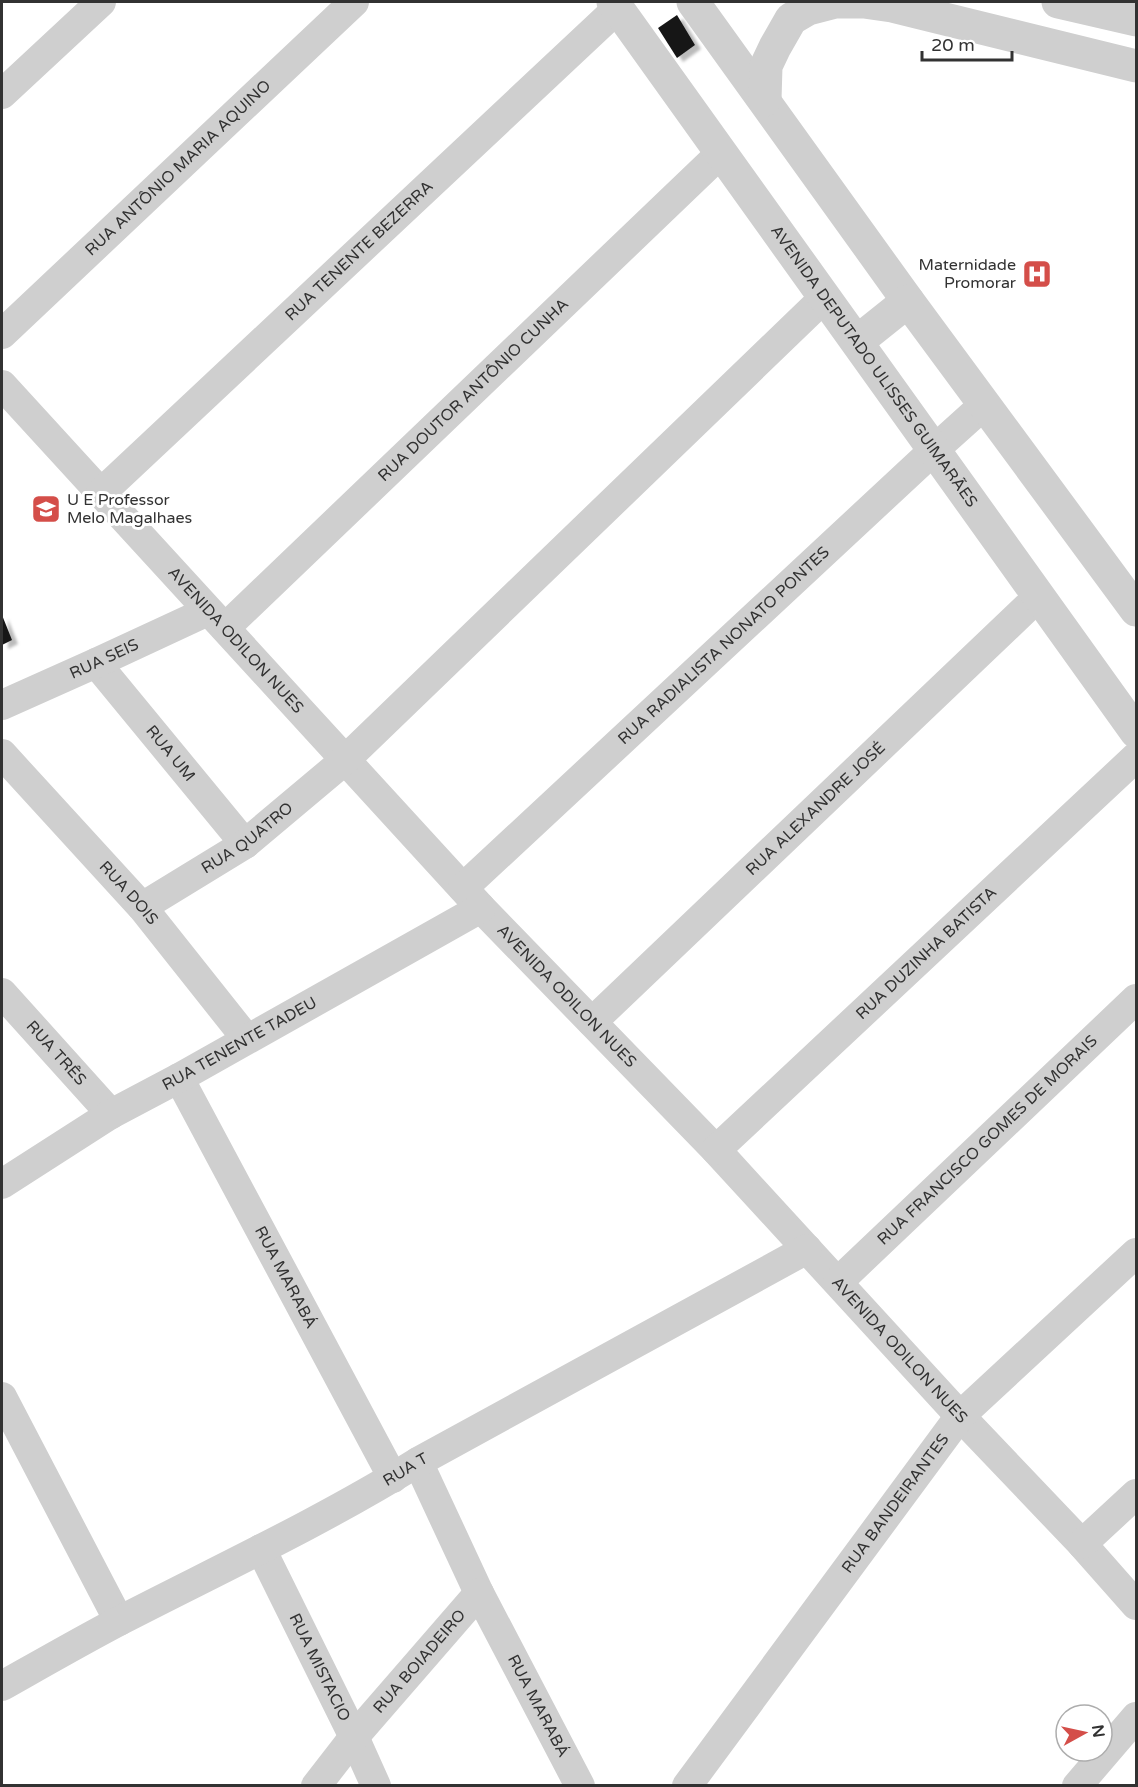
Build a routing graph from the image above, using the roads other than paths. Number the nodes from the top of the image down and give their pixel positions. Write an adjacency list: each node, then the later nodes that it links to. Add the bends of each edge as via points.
1 (100, 2): 8 (street)
2 (354, 2): 13 (street, RUA ANTÔNIO MARIA AQUINO)
3 (693, 2): 9 (street)
4 (1058, 2): 6 (street)
5 (616, 5): 10 (street, AVENIDA DEPUTADO ULISSES GUIMARÃES); 18 (street, RUA TENENTE BEZERRA)
6 (1118, 12)
7 (1137, 66): 9 (street, via 892,6 836,2 808,9 791,19 766,66)
8 (2, 94)
9 (765, 100): 12 (street)
10 (721, 153): 11 (street, AVENIDA DEPUTADO ULISSES GUIMARÃES); 21 (street, RUA DOUTOR ANTÔNIO CUNHA)
11 (825, 297): 14 (street, AVENIDA DEPUTADO ULISSES GUIMARÃES); 27 (street)
12 (908, 301): 14 (street); 16 (street)
13 (2, 334)
14 (858, 341): 17 (street, AVENIDA DEPUTADO ULISSES GUIMARÃES)
15 (2, 385): 18 (street, AVENIDA ODILON NUES)
16 (985, 405): 17 (street, RUA RADIALISTA NONATO PONTES); 20 (street)
17 (934, 449): 19 (street, AVENIDA DEPUTADO ULISSES GUIMARÃES); 29 (street, RUA RADIALISTA NONATO PONTES)
18 (100, 493): 21 (street, AVENIDA ODILON NUES)
19 (1039, 597): 24 (street, AVENIDA DEPUTADO ULISSES GUIMARÃES); 33 (street, RUA ALEXANDRE JOSÉ)
20 (1137, 610)
21 (217, 619): 22 (street, RUA SEIS); 27 (street, AVENIDA ODILON NUES)
22 (96, 663): 23 (street, RUA SEIS); 28 (street, RUA UM)
23 (2, 705)
24 (1137, 732)
25 (2, 754): 30 (street, RUA DOIS)
26 (1137, 757): 37 (street, RUA DUZINHA BATISTA)
27 (345, 760): 28 (street, RUA QUATRO); 29 (street, AVENIDA ODILON NUES)
28 (244, 844): 30 (street, RUA QUATRO)
29 (472, 898): 33 (street, AVENIDA ODILON NUES); 34 (street, RUA TENENTE TADEU)
30 (142, 907): 34 (street, RUA DOIS)
31 (2, 993): 36 (street, RUA TRÊS)
32 (1137, 999): 41 (street, RUA FRANCISCO GOMES DE MORAIS)
33 (592, 1022): 37 (street, AVENIDA ODILON NUES)
34 (246, 1038): 35 (street, RUA TENENTE TADEU)
35 (179, 1078): 36 (street, RUA TENENTE TADEU); 45 (street, RUA MARABÁ)
36 (111, 1114): 38 (street, RUA TENENTE TADEU)
37 (716, 1150): 39 (street, AVENIDA ODILON NUES)
38 (2, 1184)
39 (807, 1249): 41 (street, AVENIDA ODILON NUES); 44 (street, RUA T)
40 (1137, 1253): 43 (street, RUA BANDEIRANTES)
41 (838, 1282): 43 (street, AVENIDA ODILON NUES)
42 (2, 1397): 51 (street)
43 (960, 1416): 47 (street, AVENIDA ODILON NUES); 58 (street, RUA BANDEIRANTES)
44 (418, 1462): 45 (street, RUA T); 49 (street, RUA MARABÁ)
45 (393, 1478): 48 (street, RUA T)
46 (1137, 1494): 47 (street)
47 (1082, 1544): 50 (street, AVENIDA ODILON NUES)
48 (261, 1549): 51 (street, RUA T); 54 (street, RUA MISTACIO)
49 (479, 1593): 54 (street, RUA BOIADEIRO); 57 (street, RUA MARABÁ)
50 (1137, 1605)
51 (119, 1621): 52 (street, RUA T)
52 (2, 1686)
53 (1137, 1717): 59 (street)
54 (354, 1737): 55 (street, RUA BOIADEIRO); 56 (street, RUA MISTACIO)
55 (316, 1785)
56 (376, 1785)
57 (580, 1785)
58 (687, 1785)
59 (1077, 1785)

